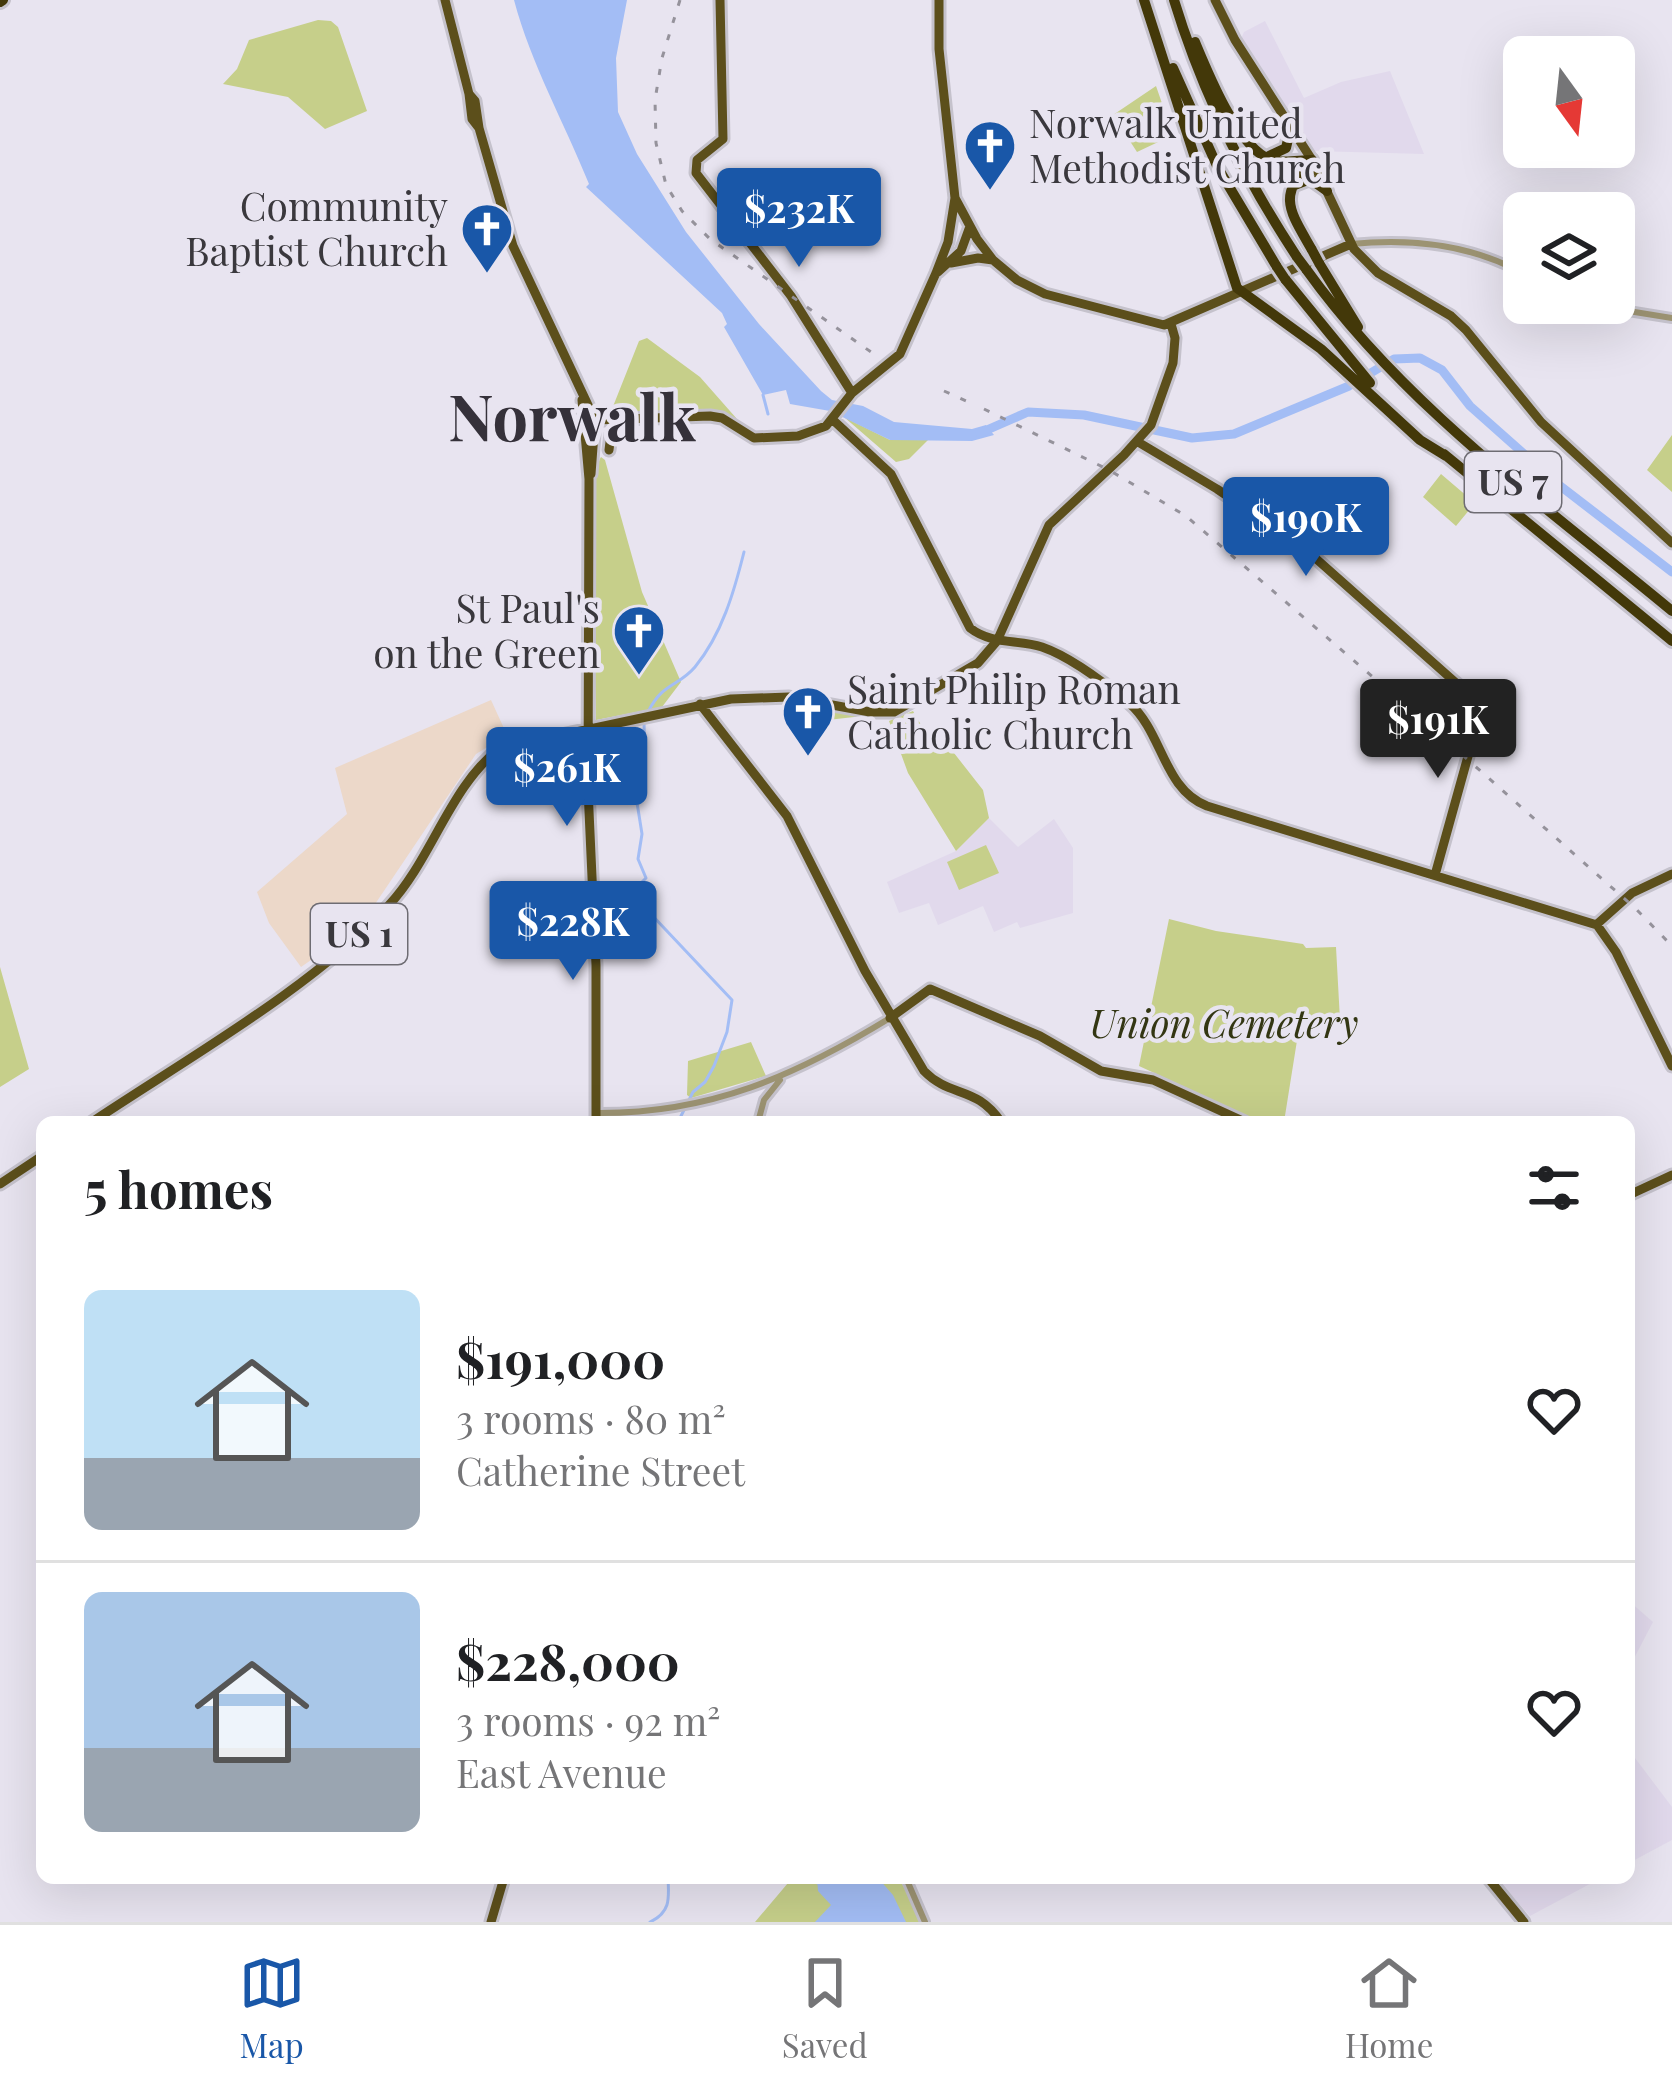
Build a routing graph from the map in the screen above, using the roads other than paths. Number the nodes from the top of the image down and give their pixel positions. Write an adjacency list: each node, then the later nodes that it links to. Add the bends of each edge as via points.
1 (445, 0): 29 (main road, via 513,246)
2 (720, 0): 28 (main road, via 723,139 696,165 701,184 791,296)
3 (939, 0): 14 (main road)
4 (1147, 0): 8 (highway)
5 (1176, 0): 7 (highway)
6 (1215, 0): 9 (main road)
7 (1197, 56): 10 (highway); 26 (highway, bridge, via 1238,159 1297,257)
8 (1171, 72): 22 (highway); 27 (highway, bridge, via 1218,168)
9 (1291, 126): 10 (highway, via 1283,151); 11 (main road)
10 (1260, 154): 11 (highway)
11 (1312, 160): 12 (highway); 13 (main road)
12 (1290, 189): 13 (highway, via 1306,179); 26 (highway, bridge, via 1290,208)
13 (1327, 191): 17 (main road)
14 (955, 198): 15 (main road); 16 (main road)
15 (969, 229): 16 (main road); 18 (main road); 20 (main road)
16 (947, 242): 21 (main road)
17 (1351, 244): 19 (street, via 1436,243); 22 (main road); 37 (main road, via 1378,273 1451,316 1541,422)
18 (993, 260): 20 (main road); 25 (main road, via 1045,294)
19 (1503, 262)
20 (946, 265): 21 (main road)
21 (936, 273): 28 (main road, via 899,356)
22 (1241, 292): 25 (main road); 27 (highway)
23 (1635, 312): 24 (street)
24 (1672, 318)
25 (1171, 324): 33 (main road, US 1, via 1173,363)
26 (1372, 349): 38 (highway, US 7, via 1458,437)
27 (1343, 361): 40 (highway, US 7)
28 (850, 396): 30 (main road)
29 (583, 400): 31 (main road); 35 (main road)
30 (834, 419): 32 (main road, via 798,436 754,438 710,416); 39 (main road, via 889,471 970,628)
31 (595, 420): 32 (main road); 35 (main road); 36 (main road)
32 (631, 420): 34 (main road, via 614,430)
33 (1141, 439): 39 (main road, US 1, via 1049,525); 44 (main road, via 1304,548 1482,706)
34 (609, 450)
35 (586, 452): 36 (main road)
36 (589, 479): 42 (main road)
37 (1672, 543)
38 (1672, 607)
39 (997, 641): 41 (main road, US 1, via 978,663 894,712 779,697); 44 (main road, via 1055,653 1125,700 1193,801)
40 (1672, 641)
41 (700, 704): 42 (main road, US 1); 46 (main road, via 787,816)
42 (588, 728): 49 (main road, US 1, via 513,743 484,760 407,884 353,939); 50 (main road)
43 (1672, 874): 45 (main road, via 1628,896)
44 (1435, 875): 45 (main road)
45 (1596, 925): 47 (main road)
46 (890, 1018): 48 (street); 53 (main road, via 935,1082 979,1097); 54 (main road, via 930,988 1101,1071 1153,1080)
47 (1672, 1066)
48 (783, 1078): 51 (street); 52 (street)
49 (101, 1116)
50 (596, 1116)
51 (615, 1116)
52 (760, 1116)
53 (996, 1116)
54 (1232, 1116)
55 (36, 1160): 57 (main road)
56 (1672, 1175): 58 (main road)
57 (0, 1184)
58 (1635, 1192)
59 (503, 1884): 62 (main road)
60 (909, 1884): 63 (street)
61 (1493, 1884): 64 (main road)
62 (491, 1922)
63 (925, 1922)
64 (1524, 1922)

